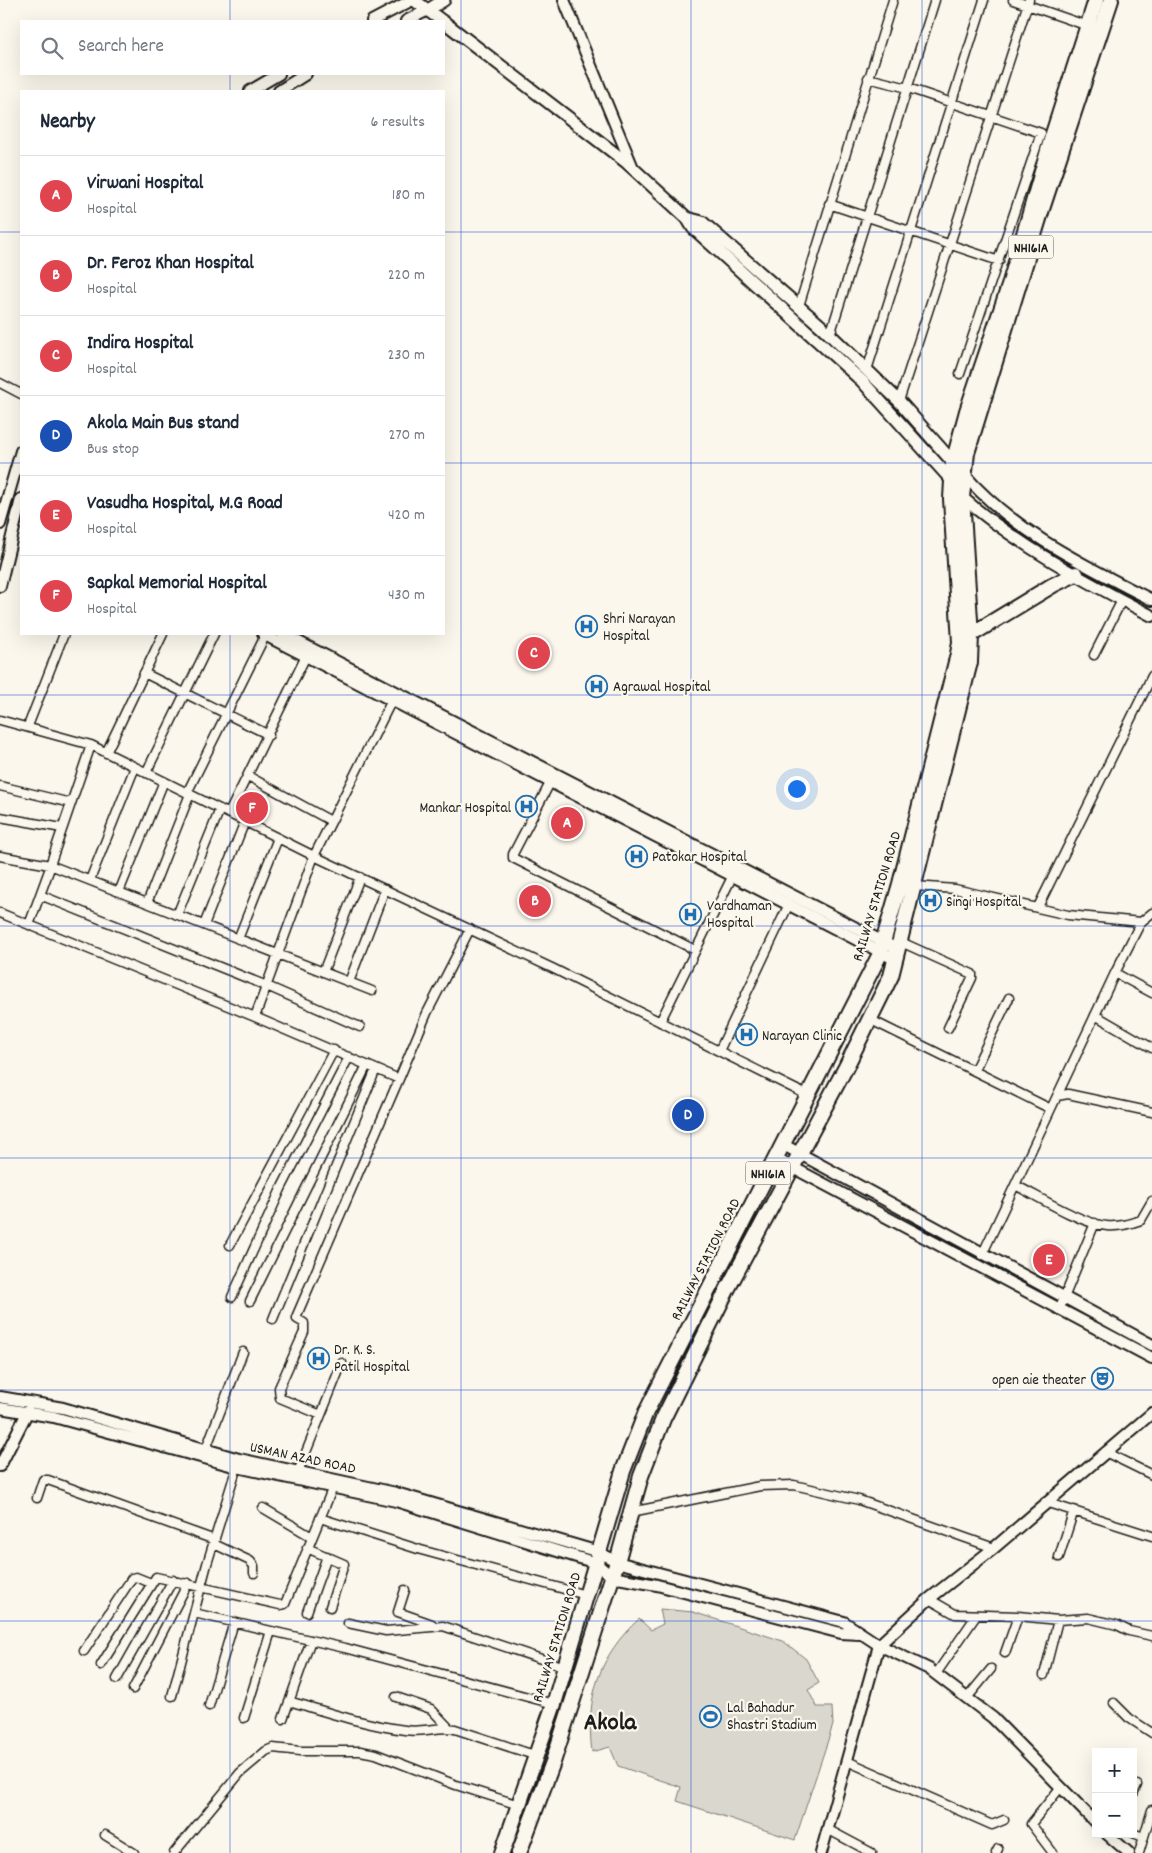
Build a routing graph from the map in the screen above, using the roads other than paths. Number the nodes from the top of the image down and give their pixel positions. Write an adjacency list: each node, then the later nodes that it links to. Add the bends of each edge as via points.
1 (413, 0): 11 (main road); 12 (main road)
2 (444, 0): 11 (main road)
3 (893, 0): 19 (street)
4 (935, 0): 20 (street)
5 (984, 0): 23 (street)
6 (1013, 0): 10 (street)
7 (1096, 0): 16 (highway, NH161A)
8 (1111, 0): 40 (highway, NH161A, via 971,437)
9 (567, 1): 25 (main road)
10 (1028, 2): 16 (street); 24 (street)
11 (428, 10): 13 (main road); 14 (main road)
12 (374, 20)
13 (408, 20)
14 (440, 20)
15 (445, 24): 25 (main road)
16 (1088, 26): 40 (highway, NH161A, via 1009,286 967,411)
17 (277, 75): 21 (main road)
18 (304, 75): 22 (main road)
19 (868, 78): 20 (street); 26 (street)
20 (908, 88): 23 (street); 27 (street)
21 (252, 90)
22 (281, 90)
23 (950, 104): 24 (street); 29 (street)
24 (990, 117): 30 (street); 31 (street, via 1041,135)
25 (634, 168): 28 (main road)
26 (829, 204): 27 (street); 32 (street)
27 (868, 217): 29 (street); 33 (street)
28 (687, 218): 32 (main road, via 702,222); 40 (main road, via 693,228)
29 (910, 232): 30 (street); 34 (street)
30 (948, 244): 31 (street); 38 (street)
31 (999, 261): 35 (street)
32 (799, 306): 33 (main road)
33 (830, 335): 34 (main road)
34 (867, 370): 38 (main road)
35 (960, 374)
36 (0, 383): 37 (street)
37 (20, 393)
38 (900, 401): 40 (main road)
39 (20, 454): 43 (main road)
40 (956, 471): 41 (highway, NH161A); 47 (main road, via 1016,522); 55 (highway, RAILWAY STATION ROAD / NH161A)
41 (962, 497): 44 (main road, via 989,520); 55 (highway, RAILWAY STATION ROAD / NH161A)
42 (19, 519): 43 (main road); 45 (main road)
43 (1, 520)
44 (1076, 574): 46 (main road); 55 (highway)
45 (0, 586)
46 (1122, 600): 48 (main road); 56 (street)
47 (1152, 600)
48 (1152, 616)
49 (64, 635): 64 (street)
50 (163, 635): 58 (street)
51 (214, 635): 60 (street)
52 (265, 635): 62 (street)
53 (267, 635): 57 (main road)
54 (286, 635): 104 (main road)
55 (965, 638): 89 (highway, RAILWAY STATION ROAD / NH161A, via 970,662); 104 (highway, RAILWAY STATION ROAD / NH161A)
56 (1094, 655)
57 (306, 656): 61 (main road); 65 (street)
58 (144, 674): 60 (street); 67 (street)
59 (1152, 676): 95 (street)
60 (185, 694): 62 (street); 69 (street)
61 (392, 700): 72 (main road); 80 (street)
62 (226, 715): 65 (street); 74 (street)
63 (0, 720): 64 (street)
64 (28, 726): 66 (street)
65 (268, 735): 70 (street)
66 (91, 745): 67 (street); 75 (street)
67 (106, 753): 68 (street)
68 (135, 767): 69 (street); 88 (street)
69 (146, 772): 71 (street)
70 (248, 776): 77 (street); 80 (street)
71 (164, 781): 74 (street); 91 (street)
72 (551, 781): 86 (main road); 105 (street, via 513,858)
73 (0, 786): 75 (street)
74 (189, 793): 76 (street); 93 (street)
75 (71, 803): 81 (street)
76 (220, 809): 77 (street); 98 (street)
77 (229, 813): 79 (street)
78 (0, 817): 81 (street)
79 (245, 821): 82 (street); 101 (street)
80 (331, 821): 84 (street)
81 (62, 828): 85 (street)
82 (278, 838): 84 (street); 103 (street)
83 (0, 856): 85 (street)
84 (314, 856): 87 (street); 107 (street)
85 (50, 865): 88 (street); 92 (street)
86 (733, 875): 94 (main road); 105 (street)
87 (360, 877): 90 (street); 108 (street)
88 (90, 880): 91 (street)
89 (915, 886): 95 (street, via 955,889); 106 (highway, RAILWAY STATION ROAD / NH161A)
90 (385, 889): 102 (street); 110 (street)
91 (119, 892): 93 (street)
92 (40, 895): 100 (street); 111 (street)
93 (147, 903): 98 (street)
94 (789, 904): 104 (main road); 123 (street)
95 (1038, 906): 99 (street, via 1068,915)
96 (0, 913): 100 (street)
97 (1152, 913): 99 (street)
98 (177, 915): 101 (street)
99 (1141, 922): 109 (street)
100 (29, 925): 116 (street)
101 (204, 925): 103 (street)
102 (470, 929): 118 (street); 128 (street, via 427,1013)
103 (238, 939): 107 (street)
104 (881, 947): 106 (main road); 129 (highway, RAILWAY STATION ROAD / NH161A)
105 (696, 950): 118 (street)
106 (899, 951): 117 (highway, RAILWAY STATION ROAD / NH161A, via 891,976); 120 (street, via 972,974)
107 (279, 955): 108 (street); 111 (street)
108 (323, 972): 110 (street)
109 (1115, 973): 113 (street); 115 (street)
110 (349, 982): 112 (street)
111 (267, 986): 116 (street); 119 (street)
112 (372, 991)
113 (1152, 993)
114 (1009, 998): 127 (street)
115 (1095, 1015): 121 (street); 130 (street)
116 (255, 1017): 122 (street)
117 (869, 1019): 127 (street); 134 (highway, RAILWAY STATION ROAD / NH161A)
118 (660, 1022): 123 (street)
119 (360, 1027)
120 (948, 1028)
121 (1152, 1048)
122 (334, 1050): 124 (street); 140 (street)
123 (719, 1051): 129 (street)
124 (349, 1057): 125 (street); 142 (street, via 281,1189)
125 (367, 1065): 126 (street); 144 (street)
126 (376, 1069): 128 (street); 146 (street)
127 (974, 1071): 131 (street)
128 (399, 1079): 155 (street, via 297,1315 304,1323 304,1332 279,1388 280,1398)
129 (808, 1095): 133 (highway, RAILWAY STATION ROAD / NH161A)
130 (1057, 1096): 131 (street); 132 (street, via 1068,1094)
131 (1050, 1108): 137 (street)
132 (1152, 1112)
133 (782, 1144): 134 (main road); 135 (highway, RAILWAY STATION ROAD / NH161A)
134 (800, 1154): 136 (highway, RAILWAY STATION ROAD / NH161A); 141 (main road)
135 (775, 1158): 136 (main road); 176 (highway, RAILWAY STATION ROAD / NH161A, via 646,1412 623,1471)
136 (793, 1166): 145 (main road); 167 (highway, RAILWAY STATION ROAD / NH161A, via 663,1418)
137 (1015, 1185): 139 (street); 141 (street)
138 (1152, 1201): 139 (street, via 1141,1220 1114,1226)
139 (1095, 1223): 143 (street)
140 (230, 1245)
141 (982, 1255): 143 (main road)
142 (232, 1297)
143 (1064, 1299): 145 (street); 147 (main road)
144 (250, 1301)
145 (1059, 1310): 149 (main road)
146 (273, 1319)
147 (1152, 1345)
148 (243, 1352): 157 (street)
149 (1152, 1358)
150 (342, 1364): 155 (street)
151 (0, 1397): 157 (main road, USMAN AZAD ROAD, via 63,1408)
152 (0, 1408): 153 (main road, USMAN AZAD ROAD)
153 (28, 1411): 157 (main road, USMAN AZAD ROAD); 159 (main road)
154 (1152, 1413): 156 (main road)
155 (321, 1415): 160 (street)
156 (1105, 1452): 161 (street); 164 (main road)
157 (204, 1454): 158 (main road, USMAN AZAD ROAD)
158 (238, 1463): 160 (main road, USMAN AZAD ROAD); 162 (main road, USMAN AZAD ROAD); 171 (street)
159 (0, 1466)
160 (298, 1472): 176 (main road, USMAN AZAD ROAD, via 396,1493)
161 (1152, 1475)
162 (333, 1488): 168 (street); 176 (main road, USMAN AZAD ROAD, via 396,1501)
163 (37, 1498): 171 (street, via 43,1480 48,1480)
164 (1045, 1502): 166 (street); 173 (main road)
165 (263, 1508): 170 (street)
166 (1074, 1510): 169 (street); 175 (street)
167 (631, 1512): 173 (street, via 760,1486 794,1485 859,1500); 177 (highway, RAILWAY STATION ROAD / NH161A)
168 (320, 1518): 170 (street); 186 (street, via 421,1550)
169 (1152, 1536)
170 (312, 1537): 172 (street)
171 (214, 1542): 178 (street, via 250,1560); 183 (street)
172 (307, 1548): 174 (street); 183 (street, via 283,1605)
173 (994, 1548): 187 (main road)
174 (327, 1556): 189 (street, via 344,1564); 190 (street)
175 (1059, 1557)
176 (597, 1558): 177 (main road); 179 (main road); 186 (highway, RAILWAY STATION ROAD / NH161A)
177 (617, 1562): 179 (highway, RAILWAY STATION ROAD / NH161A); 185 (main road)
178 (254, 1573)
179 (612, 1577): 188 (main road); 238 (highway, RAILWAY STATION ROAD / NH161A, via 553,1762)
180 (173, 1580): 181 (street, via 156,1577); 182 (street); 210 (street)
181 (151, 1583): 203 (street, via 136,1576 132,1578); 205 (street)
182 (188, 1583): 183 (street); 211 (street)
183 (201, 1586): 191 (street)
184 (405, 1590): 197 (street, via 398,1612)
185 (723, 1590): 188 (main road); 199 (main road, via 844,1622)
186 (586, 1595): 206 (highway, RAILWAY STATION ROAD / NH161A)
187 (929, 1599): 192 (street, via 955,1614); 202 (main road)
188 (721, 1601): 199 (main road, via 841,1633)
189 (330, 1607)
190 (307, 1612)
191 (194, 1613): 195 (street); 212 (street)
192 (976, 1616): 193 (street); 208 (street)
193 (1018, 1616): 194 (street); 204 (street)
194 (1058, 1620): 200 (street, via 1088,1618); 209 (street)
195 (234, 1622): 198 (street); 218 (street)
196 (348, 1623): 197 (street, via 386,1631)
197 (437, 1626): 206 (street)
198 (271, 1631): 201 (street); 219 (street)
199 (860, 1634): 202 (main road)
200 (1152, 1636)
201 (311, 1640): 215 (street); 217 (street)
202 (879, 1645): 208 (main road); 224 (main road)
203 (84, 1651)
204 (1005, 1654)
205 (100, 1665)
206 (565, 1667): 217 (highway, RAILWAY STATION ROAD / NH161A)
207 (991, 1670): 214 (street)
208 (936, 1674): 214 (main road)
209 (1044, 1675)
210 (116, 1679)
211 (133, 1689)
212 (172, 1696)
213 (396, 1697): 221 (street, via 431,1709)
214 (967, 1698): 225 (main road, via 993,1718)
215 (288, 1701): 220 (street); 221 (street, via 390,1728 422,1732)
216 (1114, 1703): 222 (street)
217 (554, 1704): 223 (highway, RAILWAY STATION ROAD / NH161A)
218 (209, 1706)
219 (244, 1718)
220 (283, 1719)
221 (449, 1728): 223 (street)
222 (1152, 1733)
223 (537, 1756): 226 (highway, RAILWAY STATION ROAD / NH161A)
224 (847, 1762): 229 (street, via 992,1825); 230 (main road)
225 (1060, 1788): 228 (main road); 241 (street, via 1031,1824)
226 (520, 1805): 235 (street, via 456,1785 376,1754 273,1748 240,1773); 237 (highway, RAILWAY STATION ROAD / NH161A)
227 (1152, 1810): 234 (street)
228 (1092, 1819)
229 (1004, 1820)
230 (827, 1829): 239 (main road); 240 (street)
231 (105, 1835): 236 (street)
232 (1137, 1835): 234 (street)
233 (1112, 1838): 242 (main road)
234 (1144, 1838): 243 (street)
235 (175, 1851)
236 (134, 1853)
237 (502, 1853)
238 (519, 1853)
239 (821, 1853)
240 (872, 1853)
241 (1053, 1853)
242 (1129, 1853)
243 (1139, 1853)

